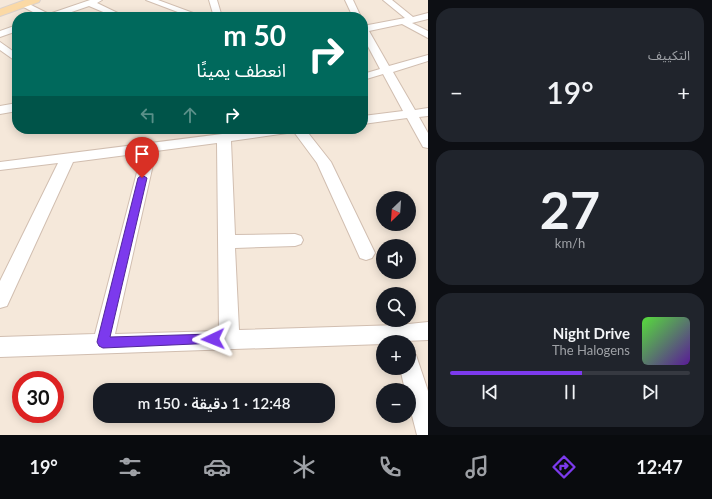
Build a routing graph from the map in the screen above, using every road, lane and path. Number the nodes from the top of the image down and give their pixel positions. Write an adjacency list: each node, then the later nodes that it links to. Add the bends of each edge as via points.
1 (10, 0): 10 (main road)
2 (35, 0): 11 (main road)
3 (98, 0): 9 (street)
4 (150, 0): 8 (street)
5 (213, 0): 16 (street)
6 (349, 0): 17 (street)
7 (387, 0): 19 (street)
8 (163, 2): 15 (street)
9 (88, 3): 13 (street); 14 (street)
10 (0, 4)
11 (24, 5): 12 (street); 18 (main road)
12 (39, 12)
13 (63, 12)
14 (110, 12)
15 (188, 12)
16 (217, 12)
17 (355, 12)
18 (0, 13)
19 (419, 19): 21 (street); 23 (street)
20 (12, 30): 22 (street)
21 (368, 31)
22 (0, 34)
23 (428, 35)
24 (368, 39): 26 (street)
25 (0, 45): 28 (street)
26 (375, 50): 27 (street); 30 (street)
27 (368, 52)
28 (12, 55)
29 (428, 58): 30 (street)
30 (386, 70): 31 (street); 35 (street)
31 (368, 75)
32 (12, 107): 33 (street)
33 (0, 110)
34 (428, 112): 35 (street)
35 (410, 114): 36 (street); 41 (street)
36 (368, 119)
37 (253, 134): 40 (street)
38 (302, 134): 47 (street, via 324,162)
39 (205, 135): 40 (street); 42 (street)
40 (224, 138): 46 (street)
41 (428, 144)
42 (150, 148): 43 (street); 53 (street)
43 (68, 158): 44 (street); 48 (street)
44 (0, 166)
45 (295, 240): 46 (street)
46 (227, 242): 52 (street)
47 (366, 253)
48 (0, 300)
49 (428, 331): 50 (street)
50 (413, 335)
51 (376, 338): 52 (street)
52 (229, 339): 53 (street)
53 (103, 342): 54 (street)
54 (0, 346)
55 (412, 375): 56 (street)
56 (428, 433)

